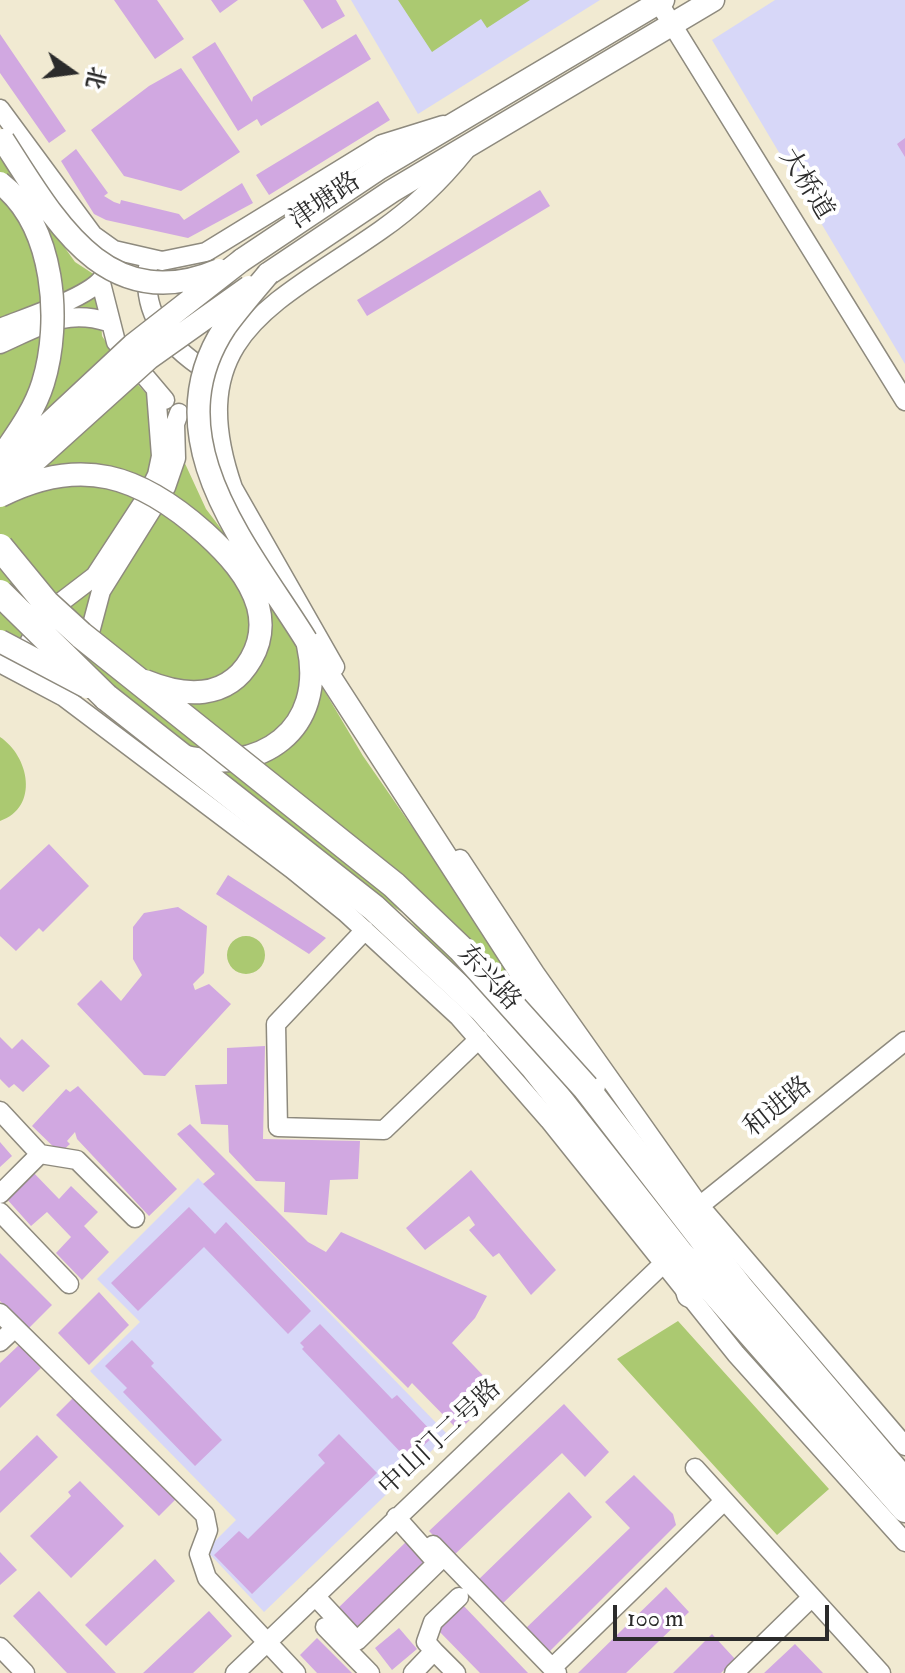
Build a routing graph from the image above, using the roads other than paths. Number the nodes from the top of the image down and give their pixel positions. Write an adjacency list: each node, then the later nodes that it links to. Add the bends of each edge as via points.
1 (713, 0): 3 (main road, 津塘路)
2 (659, 1): 3 (street, 大桥道); 5 (main road, 津塘路)
3 (671, 25): 7 (main road, 津塘路); 19 (street, 大桥道)
4 (0, 109): 9 (street, via 74,214)
5 (465, 120): 10 (street, via 382,144 206,252); 11 (main road, 津塘路, via 378,169)
6 (1, 138): 11 (main road, bridge, via 65,233 105,265 124,274 175,281)
7 (465, 151): 12 (main road, 津塘路, via 392,191); 17 (street, via 435,187 400,216 267,305 238,337)
8 (0, 183): 22 (main road, bridge, via 35,233 48,276 52,318 42,387)
9 (114, 250): 10 (street); 13 (street)
10 (149, 260): 17 (street, via 145,289 150,313 187,360)
11 (242, 260): 23 (main road, 津塘路, bridge, via 133,345)
12 (268, 274): 24 (main road, 津塘路, bridge, via 149,358); 27 (main road, bridge, via 224,329 212,354 202,385 201,443 220,504)
13 (101, 283): 14 (street); 15 (street)
14 (108, 322): 16 (street, via 68,315); 18 (street, via 116,342)
15 (0, 328)
16 (0, 344)
17 (221, 380): 20 (street)
18 (156, 391): 21 (street); 29 (street, via 161,456 144,501 95,576 44,615)
19 (905, 401)
20 (219, 412): 21 (street); 41 (street, via 222,456 233,488 336,669)
21 (179, 413): 31 (street, via 176,458 166,487 101,591 84,656)
22 (0, 459)
23 (0, 469)
24 (0, 494): 30 (main road, bridge, via 60,474 127,481 185,516 243,574 261,622 254,654 240,675 219,690 194,694 167,690)
25 (0, 547): 30 (highway, 东兴路, bridge, via 46,603)
26 (0, 593): 32 (highway, 东兴路, bridge)
27 (306, 640): 33 (main road, via 309,684 293,729 260,754); 38 (main road)
28 (0, 641): 32 (main road, bridge)
29 (8, 666): 31 (street)
30 (126, 673): 38 (highway, 东兴路, bridge, via 394,885 461,949)
31 (64, 697): 34 (street)
32 (106, 697): 33 (highway, 东兴路, via 177,755)
33 (207, 768): 45 (highway, 东兴路, via 374,908 483,1010 533,1066)
34 (365, 930): 35 (street); 35 (street, via 276,1024 278,1127 384,1130)
35 (479, 1039): 45 (street)
36 (905, 1041): 41 (street, 和进路)
37 (0, 1111): 39 (street)
38 (618, 1125): 41 (highway, 东兴路)
39 (40, 1154): 40 (street); 43 (street, via 77,1160)
40 (0, 1194)
41 (693, 1211): 44 (highway); 50 (highway, 东兴路)
42 (0, 1212): 46 (street)
43 (135, 1218)
44 (722, 1234): 51 (street)
45 (679, 1265): 50 (highway, 东兴路); 56 (street, 中山门二号路); 58 (street, via 736,1354)
46 (69, 1284)
47 (0, 1313): 48 (street)
48 (15, 1328): 49 (street); 63 (street, via 205,1515 209,1521 199,1554 202,1569)
49 (0, 1342)
50 (795, 1370): 53 (highway, 东兴路); 55 (highway, 东兴路)
51 (905, 1446)
52 (695, 1468): 54 (street)
53 (905, 1482)
54 (724, 1501): 60 (street); 67 (street)
55 (905, 1509)
56 (398, 1520): 61 (street, 中山门二号路); 61 (street, via 437,1563 369,1630 357,1641)
57 (423, 1534): 67 (street)
58 (905, 1542)
59 (459, 1597): 65 (street, via 433,1622 426,1642)
60 (811, 1598): 76 (street); 77 (street)
61 (317, 1599): 63 (street, 中山门二号路)
62 (325, 1627): 73 (street)
63 (269, 1645): 70 (street, 中山门二号路); 71 (street, 中山门二号路); 72 (street)
64 (0, 1647): 69 (street)
65 (434, 1651): 74 (street); 75 (street)
66 (0, 1657): 68 (street)
67 (554, 1670)
68 (16, 1673)
69 (25, 1673)
70 (235, 1673)
71 (244, 1673)
72 (296, 1673)
73 (370, 1673)
74 (413, 1673)
75 (456, 1673)
76 (734, 1673)
77 (881, 1673)

